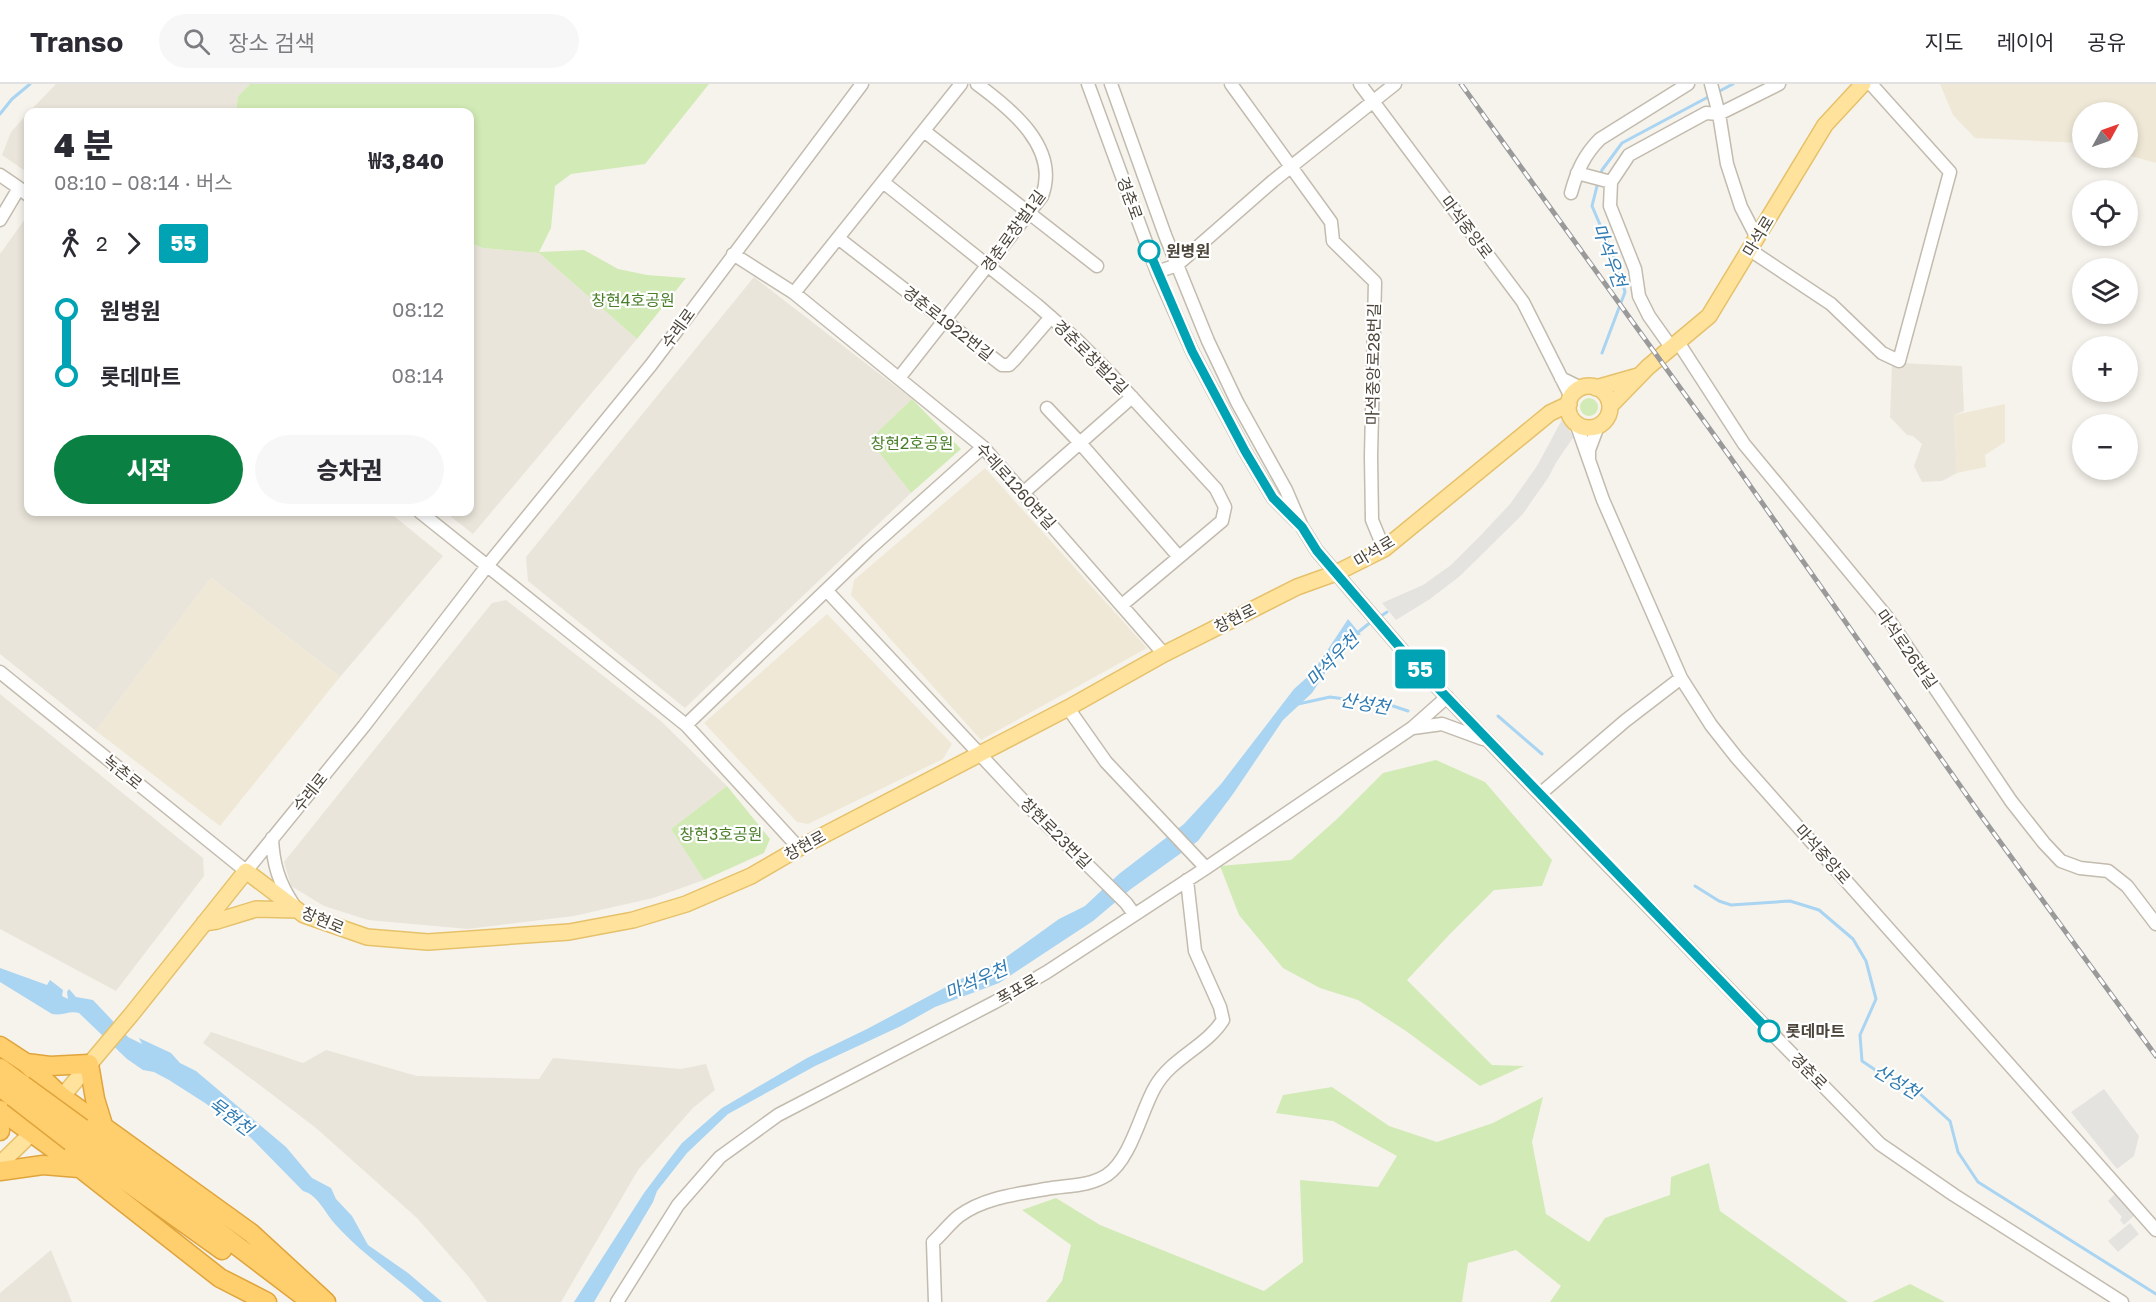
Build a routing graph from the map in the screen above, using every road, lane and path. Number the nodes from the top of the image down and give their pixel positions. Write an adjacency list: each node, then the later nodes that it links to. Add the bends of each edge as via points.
1 (862, 84): 28 (street, 수레로)
2 (961, 84): 16 (street)
3 (977, 84): 24 (street, 경춘로창벌1길, via 1017,118 1043,154 1046,186)
4 (1088, 84): 32 (street, 경춘로)
5 (1111, 84): 30 (street, 경춘로)
6 (1231, 84): 17 (street, 마석중앙로28번길)
7 (1360, 84): 14 (street, 마석중앙로)
8 (1395, 84): 14 (street)
9 (1688, 84): 18 (street, via 1600,139 1581,162)
10 (1711, 84): 15 (street)
11 (1779, 84): 15 (street)
12 (1863, 84): 27 (main road, 마석로, via 1825,125)
13 (1870, 84): 27 (street, via 1950,172 1899,361 1882,353 1831,304)
14 (1374, 102): 17 (street); 39 (street, 마석중앙로, via 1523,302 1561,378)
15 (1718, 111): 20 (street, via 1706,113 1629,155); 27 (street, via 1726,164)
16 (924, 131): 21 (street); 24 (street)
17 (1290, 168): 30 (street); 51 (street, 마석중앙로28번길, via 1331,222 1333,241 1375,282 1372,520)
18 (1582, 174): 20 (street); 23 (street)
19 (0, 175): 22 (street)
20 (1609, 181): 36 (street, 마석로26번길, via 1610,206 1635,269 1639,296)
21 (883, 182): 26 (street); 29 (street, 경춘로창벌2길)
22 (24, 191): 25 (street)
23 (1571, 193)
24 (1029, 213): 29 (street, 경춘로창벌1길); 31 (street)
25 (0, 220)
26 (838, 238): 33 (street); 35 (street, 경춘로1922번길)
27 (1753, 244): 36 (main road, 마석로, via 1709,316)
28 (733, 254): 33 (street, 수레로1260번길); 53 (street, 수레로, via 651,365)
29 (988, 265): 34 (street, 경춘로창벌2길); 35 (street, 경춘로창벌1길)
30 (1178, 265): 32 (street); 50 (street, 경춘로, via 1208,341)
31 (1097, 266)
32 (1157, 272): 50 (street, 경춘로, via 1192,351 1245,451 1273,498)
33 (794, 293): 38 (street, 수레로1260번길)
34 (1051, 317): 35 (street, 경춘로1922번길, via 1009,365 1002,365); 40 (street, 경춘로창벌2길)
35 (945, 321): 38 (street, 경춘로창벌1길)
36 (1674, 345): 37 (main road, 마석로); 75 (street, 마석로26번길, via 1744,444 1887,617 2011,801 2044,843 2061,861 2108,871 2127,886)
37 (1638, 376): 39 (main road, 마석로); 41 (main road, 마석로)
38 (899, 378): 46 (street, 수레로1260번길)
39 (1579, 394): 41 (main road, via 1605,394); 43 (main road, via 1569,411); 51 (main road, 마석로, via 1550,413)
40 (1132, 397): 45 (street); 52 (street, 경춘로창벌2길, via 1209,480 1225,507 1222,521)
41 (1610, 406): 44 (main road, via 1607,418)
42 (1047, 408): 45 (street)
43 (1576, 423): 44 (main road, via 1587,428); 47 (street, 마석중앙로)
44 (1598, 426): 47 (street)
45 (1081, 444): 48 (street); 52 (street)
46 (983, 447): 48 (street, 수레로1260번길); 55 (street)
47 (1589, 462): 59 (street, 마석중앙로)
48 (1023, 493): 56 (street, 수레로1260번길)
49 (425, 516): 53 (street)
50 (1302, 527): 54 (street, 경춘로)
51 (1383, 549): 54 (main road, 마석로)
52 (1179, 557): 56 (street, 경춘로창벌2길)
53 (487, 566): 62 (street); 67 (street, 수레로)
54 (1336, 573): 57 (main road, 창현로, via 1297,587); 60 (street, 경춘로)
55 (827, 591): 62 (street); 65 (street, 창현로23번길)
56 (1122, 605): 57 (street, 수레로1260번길)
57 (1164, 654): 61 (main road, 창현로)
58 (0, 672): 70 (street, 녹촌로)
59 (1681, 678): 66 (street); 88 (street, 마석중앙로, via 1737,758)
60 (1447, 697): 63 (street, 폭포로); 64 (street, 경춘로)
61 (1068, 708): 65 (main road, 창현로); 69 (street, via 1106,762)
62 (686, 725): 68 (street)
63 (1412, 728): 64 (street, via 1442,724); 69 (street, 폭포로)
64 (1489, 741): 66 (street, 경춘로)
65 (979, 752): 68 (main road, 창현로); 73 (street, 창현로23번길)
66 (1540, 795): 95 (street, 경춘로, via 1880,1144)
67 (272, 838): 70 (street, 수레로); 72 (street, via 275,869)
68 (799, 848): 72 (main road, 창현로, via 751,876 686,904 633,920 569,932 428,942 367,938)
69 (1206, 868): 71 (street, 폭포로)
70 (246, 871): 72 (main road, 창현로); 74 (main road, 수레로)
71 (1186, 880): 73 (street, 폭포로); 94 (street, via 1195,951 1223,1020 1216,1031 1176,1062 1155,1085 1127,1151 1109,1174 1085,1185 987,1201 959,1216 933,1242)
72 (297, 910): 74 (main road, via 256,909)
73 (1134, 914): 93 (street, 폭포로, via 995,1002 778,1115 720,1157 678,1205)
74 (204, 923): 78 (main road, 수레로)
75 (2156, 924)
76 (0, 1046): 77 (highway)
77 (26, 1063): 78 (highway); 81 (highway)
78 (89, 1064): 81 (main road); 82 (highway)
79 (0, 1068): 80 (highway)
80 (9, 1095): 83 (highway); 84 (highway, bridge)
81 (61, 1096): 82 (highway); 83 (main road)
82 (103, 1125): 92 (highway, via 251,1233)
83 (33, 1134): 85 (main road); 86 (highway)
84 (76, 1135): 90 (highway); 91 (highway)
85 (0, 1164)
86 (80, 1168): 87 (highway, via 43,1165); 89 (highway, via 220,1278)
87 (0, 1171)
88 (2156, 1230)
89 (267, 1302)
90 (294, 1302)
91 (310, 1302)
92 (326, 1302)
93 (617, 1302)
94 (935, 1302)
95 (2122, 1302)

